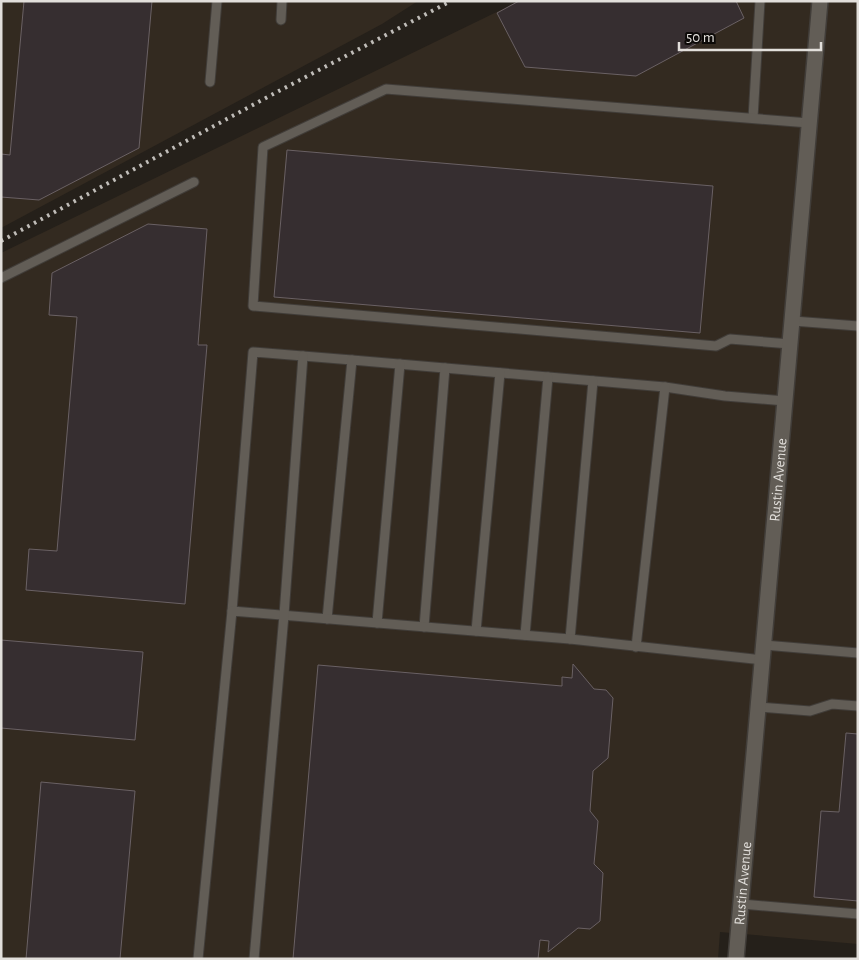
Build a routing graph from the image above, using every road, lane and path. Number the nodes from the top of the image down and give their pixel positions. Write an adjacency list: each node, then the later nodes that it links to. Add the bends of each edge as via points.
1 (217, 1): 6 (lane)
2 (282, 1): 5 (lane)
3 (760, 1): 7 (lane)
4 (820, 1): 8 (street, Rustin Avenue)
5 (281, 20)
6 (210, 82)
7 (753, 118): 8 (lane); 13 (lane, via 386,89 263,147 253,306 716,346 730,339)
8 (810, 123): 11 (street, Rustin Avenue)
9 (194, 182): 10 (lane)
10 (1, 278)
11 (793, 321): 12 (lane); 13 (street, Rustin Avenue)
12 (858, 326)
13 (790, 344): 22 (street, Rustin Avenue)
14 (303, 356): 15 (lane); 23 (lane, via 253,352); 24 (lane)
15 (352, 360): 16 (lane); 25 (lane)
16 (400, 364): 17 (lane); 26 (lane)
17 (445, 368): 18 (lane); 27 (lane)
18 (500, 373): 19 (lane); 28 (lane)
19 (548, 377): 20 (lane); 29 (lane)
20 (593, 381): 21 (lane); 30 (lane)
21 (665, 387): 22 (lane); 31 (lane)
22 (785, 401): 32 (street, Rustin Avenue)
23 (232, 611): 24 (lane); 38 (lane)
24 (284, 615): 25 (lane); 39 (lane)
25 (327, 619): 26 (lane)
26 (377, 623): 27 (lane)
27 (424, 627): 28 (lane)
28 (476, 631): 29 (lane)
29 (525, 635): 30 (lane)
30 (570, 639): 31 (lane)
31 (636, 647): 32 (lane)
32 (763, 653): 33 (lane); 35 (street, Rustin Avenue)
33 (858, 653)
34 (858, 706): 35 (lane, via 832,704 810,712)
35 (758, 707): 36 (street, Rustin Avenue)
36 (742, 904): 37 (lane); 40 (street, Rustin Avenue)
37 (858, 914)
38 (198, 959)
39 (254, 959)
40 (736, 959)

